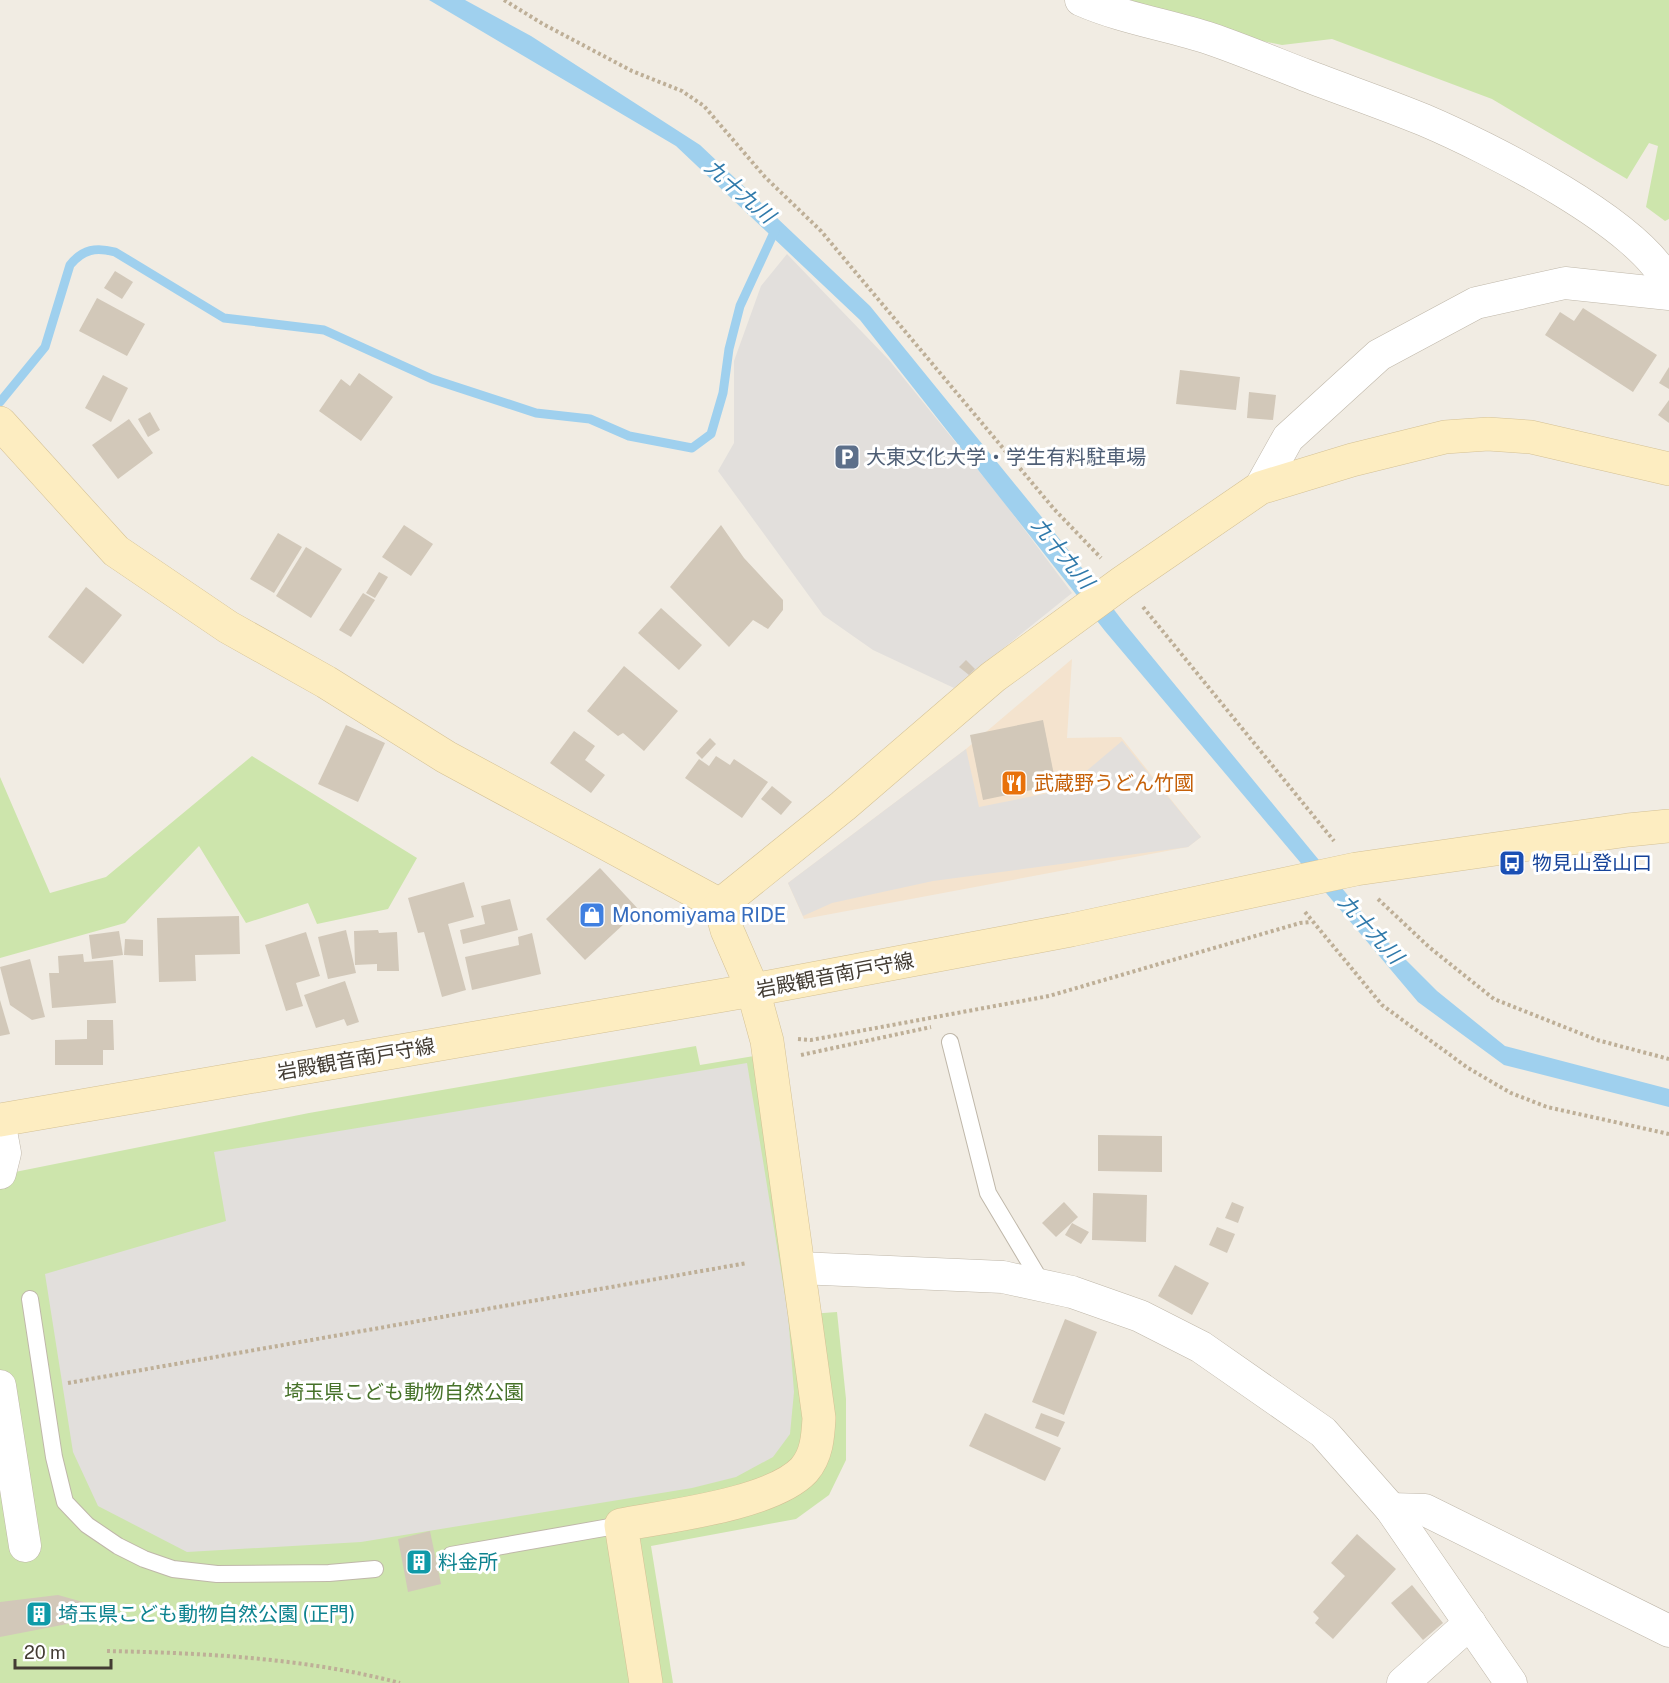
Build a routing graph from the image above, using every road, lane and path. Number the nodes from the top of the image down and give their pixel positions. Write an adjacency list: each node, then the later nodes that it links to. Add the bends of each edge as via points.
1 (504, 0): 8 (path, via 704,106 765,177 821,231 1054,509)
2 (1081, 0): 3 (street, via 1212,40 1434,125 1512,163 1588,208 1653,261)
3 (1669, 286)
4 (1669, 294): 7 (street, via 1565,283 1476,303 1378,355 1288,438)
5 (0, 423): 11 (street, via 116,551 228,627 446,757)
6 (1669, 470): 7 (street, via 1531,437 1488,434 1445,437)
7 (1260, 488): 8 (street)
8 (1123, 582): 10 (path); 11 (street, via 993,677)
9 (1669, 826): 10 (street, 岩殿観音南戸守線)
10 (1356, 869): 12 (street, 岩殿観音南戸守線, via 1071,930); 16 (path, via 1376,897 1429,947 1494,999 1597,1040)
11 (720, 905): 12 (street)
12 (753, 990): 17 (street, 岩殿観音南戸守線); 22 (street, via 767,1041)
13 (797, 1039): 19 (path, via 811,1040 1049,996 1311,922 1383,1005 1468,1068 1511,1093 1547,1107)
14 (950, 1042): 15 (path, via 944,1033 932,1027); 23 (lane, via 988,1193)
15 (791, 1057)
16 (1669, 1059)
17 (0, 1120)
18 (0, 1125): 20 (street, via 5,1153)
19 (1669, 1134)
20 (0, 1173)
21 (747, 1263): 26 (path)
22 (799, 1268): 23 (street, via 1004,1277); 28 (street, via 819,1418 817,1446 804,1470 769,1492)
23 (1044, 1286): 27 (street, via 1140,1316 1201,1347 1323,1432)
24 (30, 1299): 26 (lane)
25 (0, 1386): 29 (street)
26 (44, 1387): 31 (lane, via 65,1502 87,1525 118,1546 173,1569 217,1574)
27 (1391, 1509): 32 (street); 33 (street, via 1425,1510)
28 (621, 1525): 30 (lane); 36 (street)
29 (25, 1546)
30 (451, 1555)
31 (375, 1569)
32 (1470, 1623): 37 (street); 38 (street)
33 (1669, 1631)
34 (107, 1652): 35 (path, via 298,1664)
35 (400, 1683)
36 (646, 1683)
37 (1402, 1683)
38 (1511, 1683)

